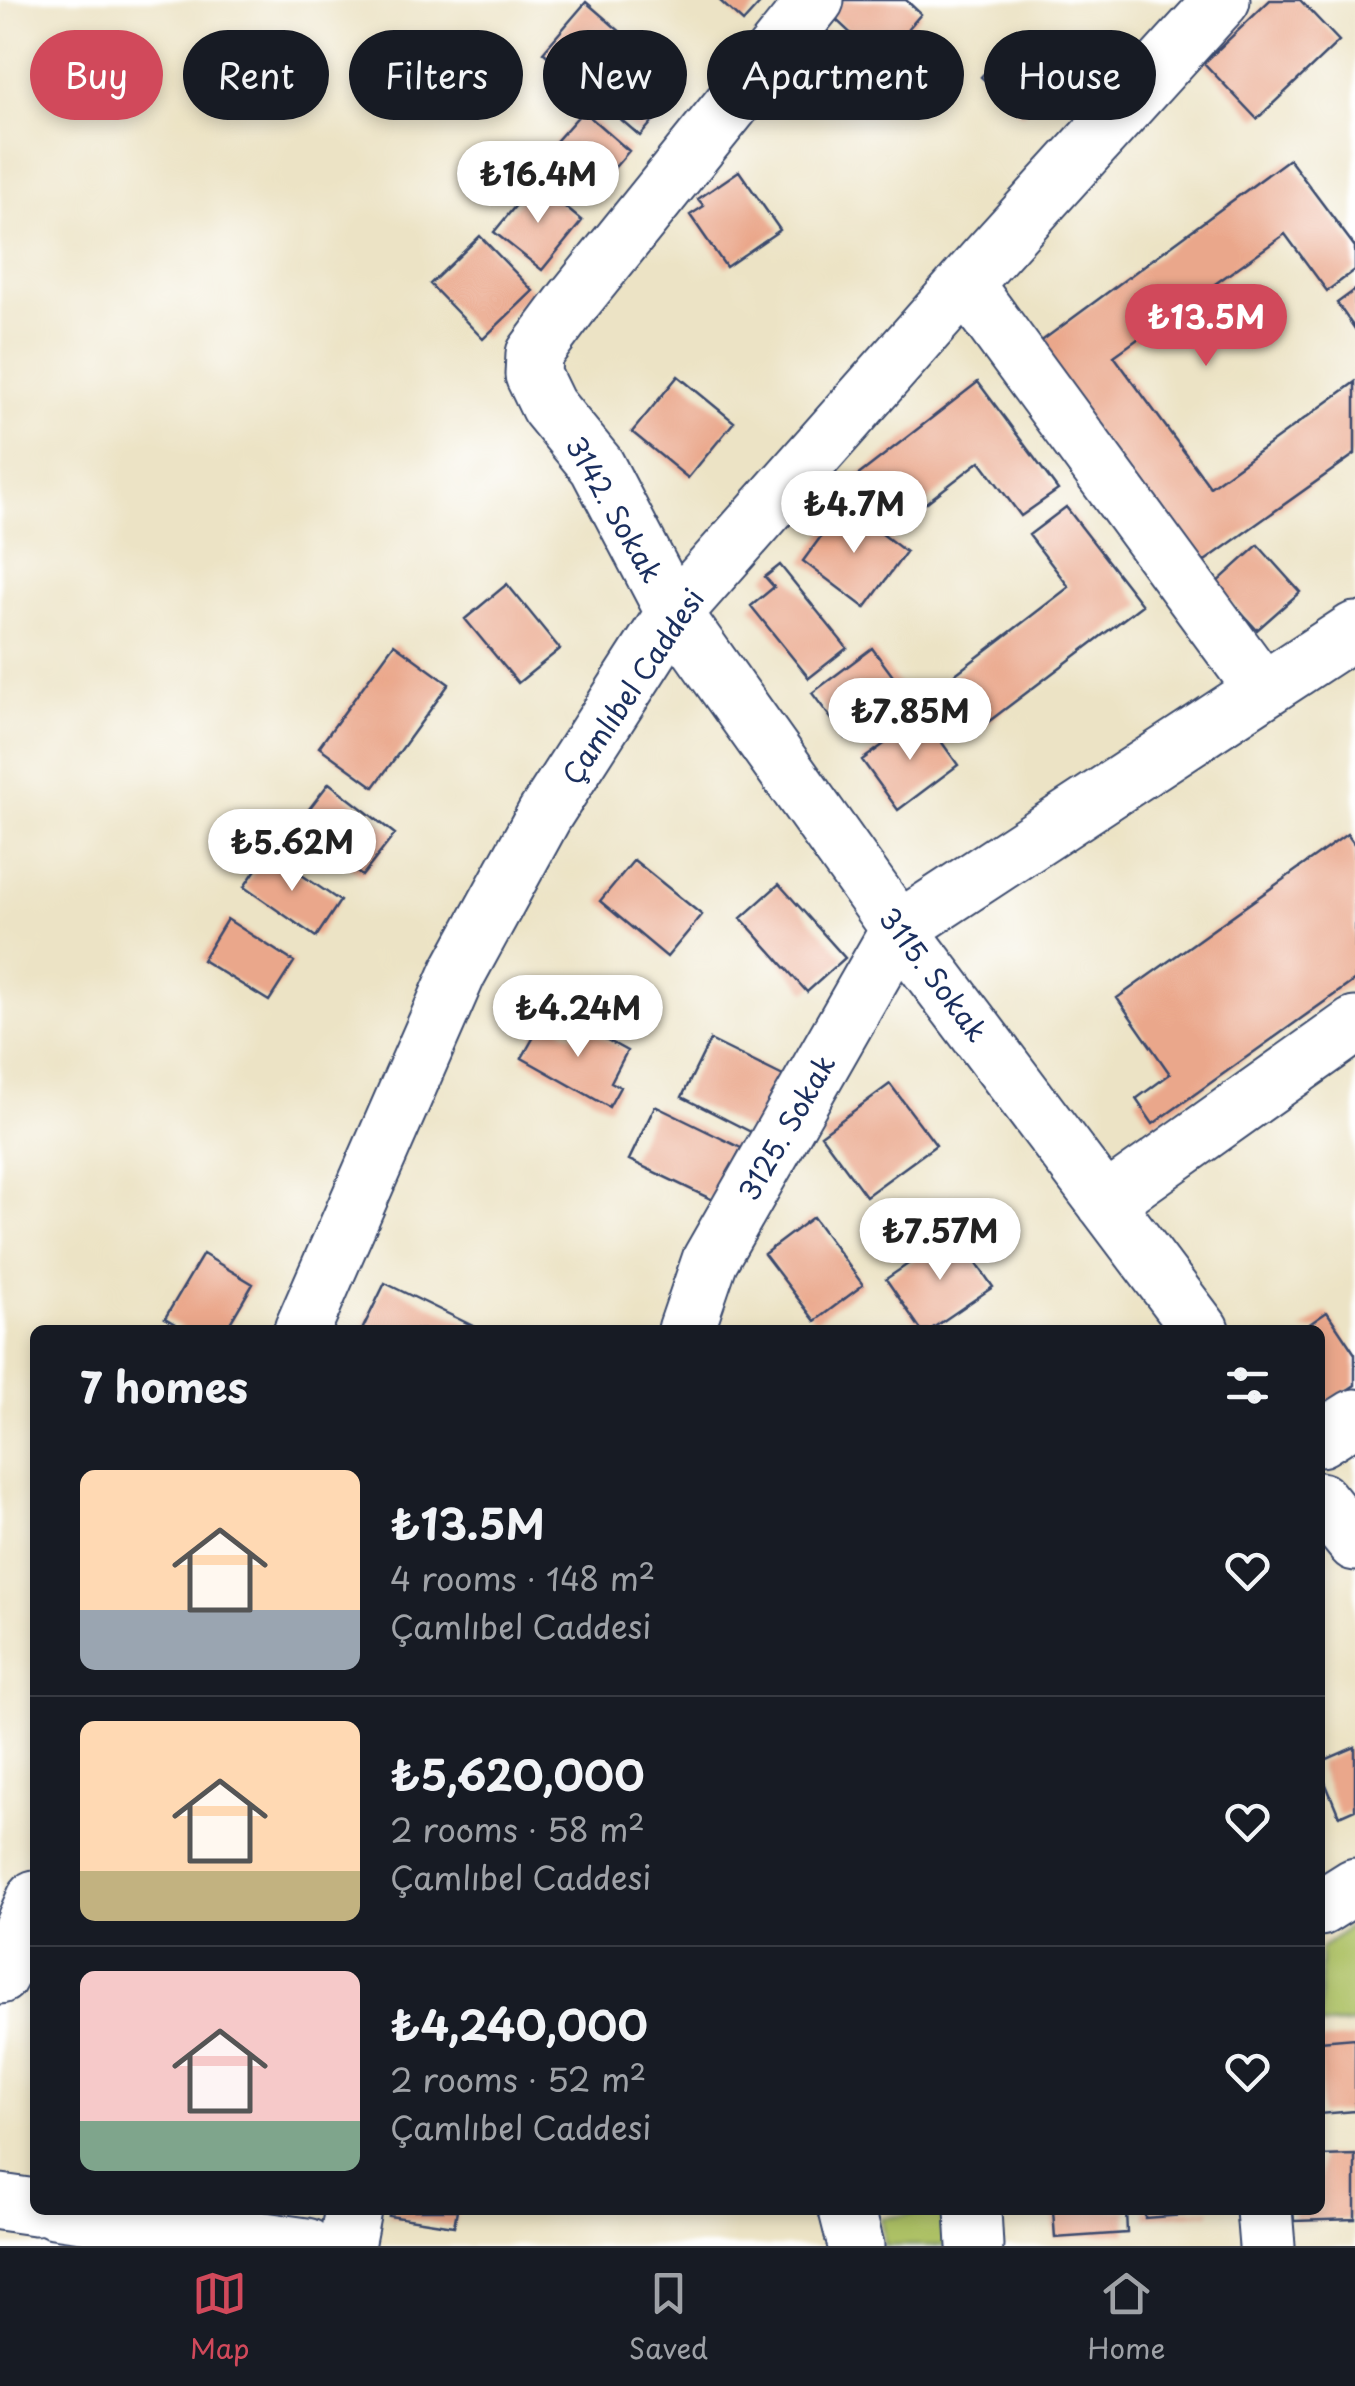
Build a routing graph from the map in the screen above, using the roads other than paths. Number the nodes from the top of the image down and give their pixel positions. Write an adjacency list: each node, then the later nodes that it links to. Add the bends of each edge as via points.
1 (816, 0): 4 (street, 3142. Sokak, via 534,354 533,375 548,406 598,466)
2 (1222, 0): 3 (street, Çamlıbel Caddesi)
3 (965, 284): 4 (street, Çamlıbel Caddesi); 6 (street)
4 (674, 613): 7 (street, 3115. Sokak); 10 (street, Çamlıbel Caddesi, via 544,814 458,973)
5 (1355, 630): 6 (street)
6 (1262, 690): 7 (street)
7 (899, 929): 9 (street, 3115. Sokak); 11 (street, 3125. Sokak, via 710,1260)
8 (1355, 1025): 9 (street)
9 (1105, 1202): 12 (street, 3115. Sokak)
10 (304, 1325)
11 (688, 1325)
12 (1197, 1325)
13 (1355, 1417): 14 (street)
14 (1325, 1436)
15 (1325, 1506): 16 (street)
16 (1355, 1542)
17 (1355, 1886): 18 (street)
18 (1325, 1905)
19 (30, 1909): 20 (street)
20 (0, 1976)
21 (0, 2202): 22 (street)
22 (30, 2206)
23 (89, 2215): 28 (street)
24 (352, 2215): 29 (street)
25 (848, 2215): 30 (street)
26 (973, 2215): 31 (street)
27 (1264, 2215): 32 (street)
28 (306, 2246)
29 (346, 2246)
30 (856, 2246)
31 (974, 2246)
32 (1266, 2246)

